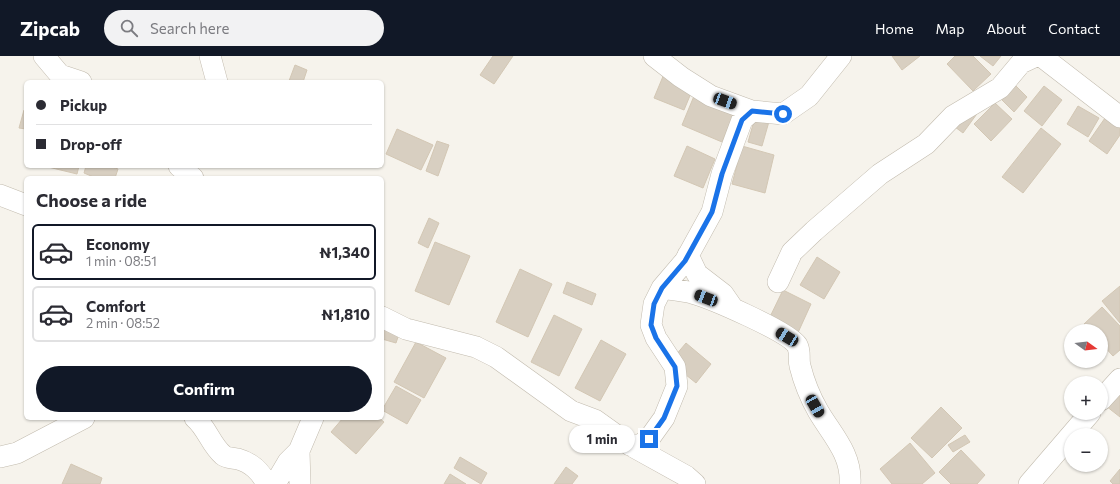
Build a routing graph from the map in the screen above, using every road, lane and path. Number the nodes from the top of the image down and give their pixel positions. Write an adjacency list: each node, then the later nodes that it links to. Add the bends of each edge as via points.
1 (44, 56): 7 (street, via 60,75)
2 (210, 56): 8 (street)
3 (654, 56): 10 (street, via 680,77 711,96)
4 (1036, 56): 16 (street, via 1021,63 1000,88 954,116 926,144 880,174 814,231 792,252)
5 (1041, 56): 9 (street)
6 (830, 60): 10 (street, via 809,96 783,114)
7 (76, 80)
8 (216, 80)
9 (1117, 110)
10 (752, 111): 15 (street, via 742,120 722,174 712,212)
11 (182, 168): 12 (street)
12 (192, 176)
13 (0, 195): 14 (street)
14 (24, 204)
15 (688, 255): 17 (street); 18 (street, via 697,274 723,294)
16 (778, 282)
17 (662, 288): 18 (street, via 692,293); 26 (street, via 654,304 651,325 656,338 675,367 677,386 664,418 649,439 640,445)
18 (733, 309): 33 (street, via 764,324 797,345 800,365 811,398 841,446 850,471)
19 (384, 318): 26 (street, via 406,329 476,347 496,357 571,411 595,420)
20 (1120, 379): 21 (street)
21 (1108, 392)
22 (80, 420): 28 (street, via 17,453)
23 (198, 420): 29 (street, via 224,457 250,463)
24 (312, 420): 27 (street)
25 (1084, 420): 34 (street)
26 (630, 445): 32 (street)
27 (299, 451): 30 (street, via 288,462); 31 (street)
28 (0, 457)
29 (267, 484)
30 (275, 484)
31 (300, 484)
32 (696, 484)
33 (850, 484)
34 (1029, 484)

